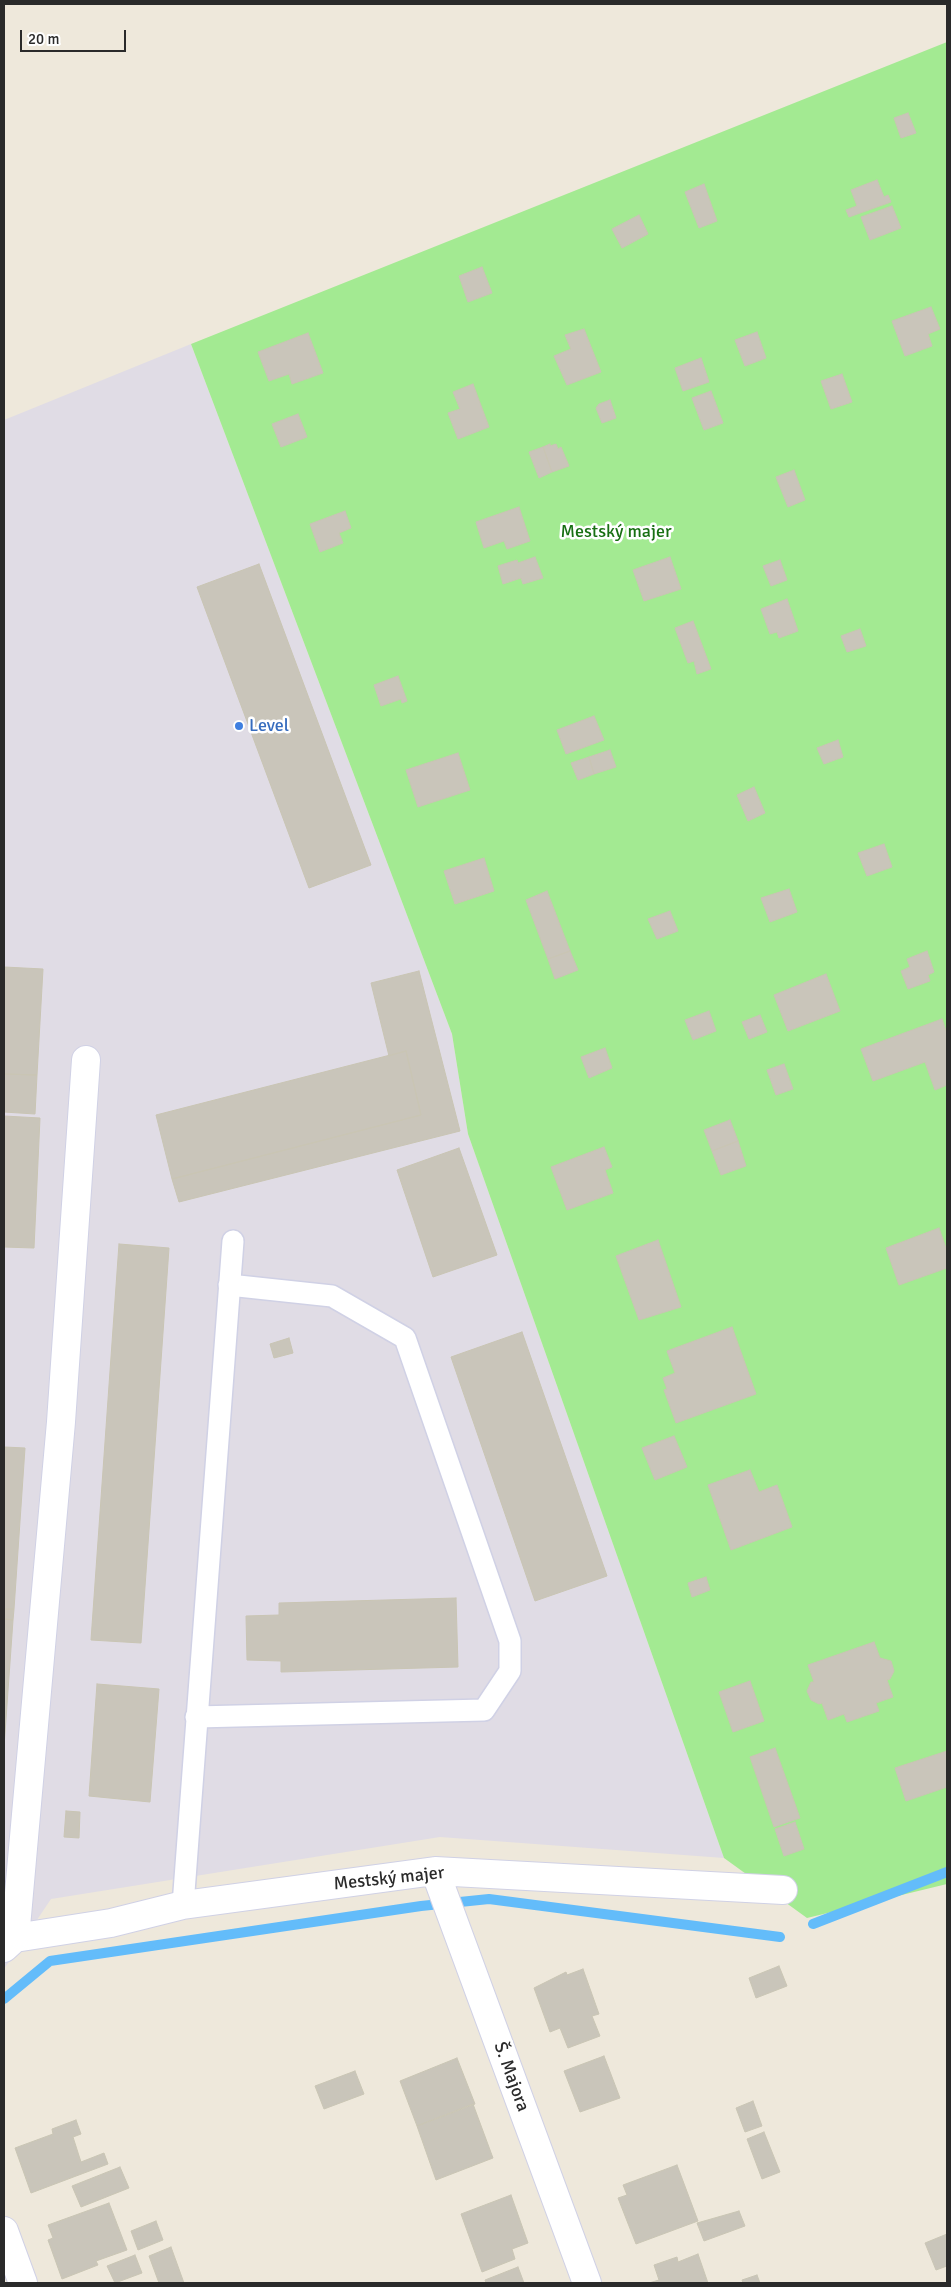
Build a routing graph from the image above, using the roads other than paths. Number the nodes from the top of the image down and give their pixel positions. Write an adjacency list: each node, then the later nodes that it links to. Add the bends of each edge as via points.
1 (86, 1060): 8 (street, via 61,1422)
2 (233, 1241): 3 (lane)
3 (229, 1285): 4 (lane); 4 (lane, via 332,1296 405,1338 510,1641 510,1672 484,1710)
4 (196, 1717): 7 (lane)
5 (435, 1871): 6 (street, Mestský majer); 7 (street, Mestský majer); 11 (street, Š. Majora)
6 (783, 1890)
7 (183, 1905): 8 (street, Mestský majer)
8 (10, 1943)
9 (4, 2231): 10 (street)
10 (23, 2283)
11 (587, 2283)

